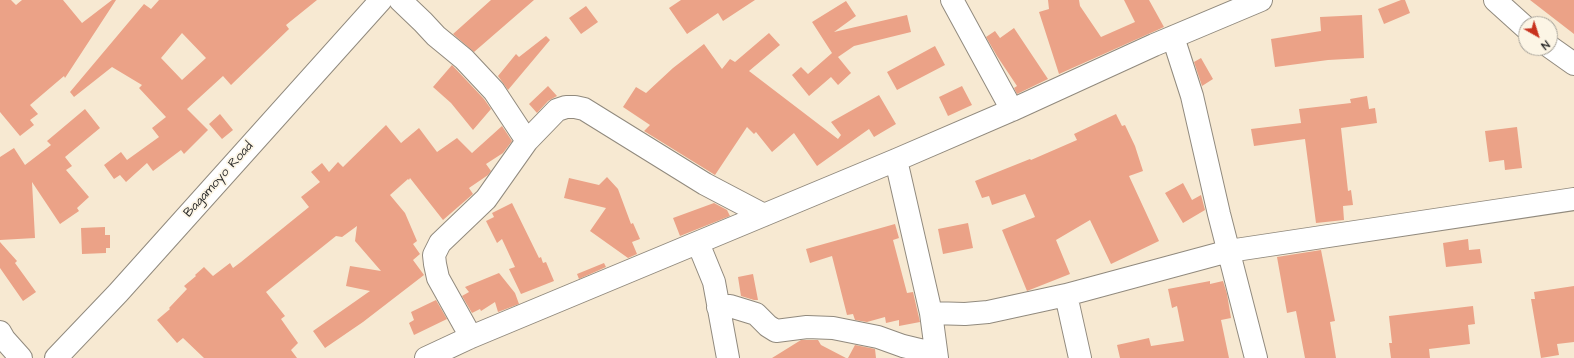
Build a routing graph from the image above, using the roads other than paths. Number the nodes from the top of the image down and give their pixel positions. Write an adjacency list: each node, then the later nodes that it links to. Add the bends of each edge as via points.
1 (381, 0): 25 (main road, Bagamoyo Road, via 118,293)
2 (400, 0): 11 (main road, via 494,91)
3 (952, 0): 10 (main road)
4 (1261, 0): 7 (main road)
5 (1495, 0): 6 (main road)
6 (1518, 21)
7 (1173, 36): 10 (main road); 16 (main road, via 1192,96)
8 (1558, 53): 9 (main road)
9 (1574, 64)
10 (1012, 110): 12 (main road)
11 (527, 141): 14 (main road, via 557,110 566,107 584,109 705,184); 21 (main road, via 486,199 440,243 434,255 438,278)
12 (896, 160): 14 (main road); 19 (main road)
13 (1574, 199): 16 (main road)
14 (764, 215): 15 (main road)
15 (698, 243): 18 (main road, via 714,282); 21 (main road)
16 (1229, 251): 17 (main road); 28 (main road)
17 (1066, 295): 19 (main road, via 988,312); 27 (main road)
18 (718, 307): 23 (main road, via 730,306 756,314 776,331 807,327 833,328 878,337); 26 (main road)
19 (931, 313): 23 (main road)
20 (0, 332): 24 (main road)
21 (470, 337): 22 (main road)
22 (437, 356)
23 (936, 356)
24 (21, 358)
25 (56, 358)
26 (728, 358)
27 (1080, 358)
28 (1256, 358)

